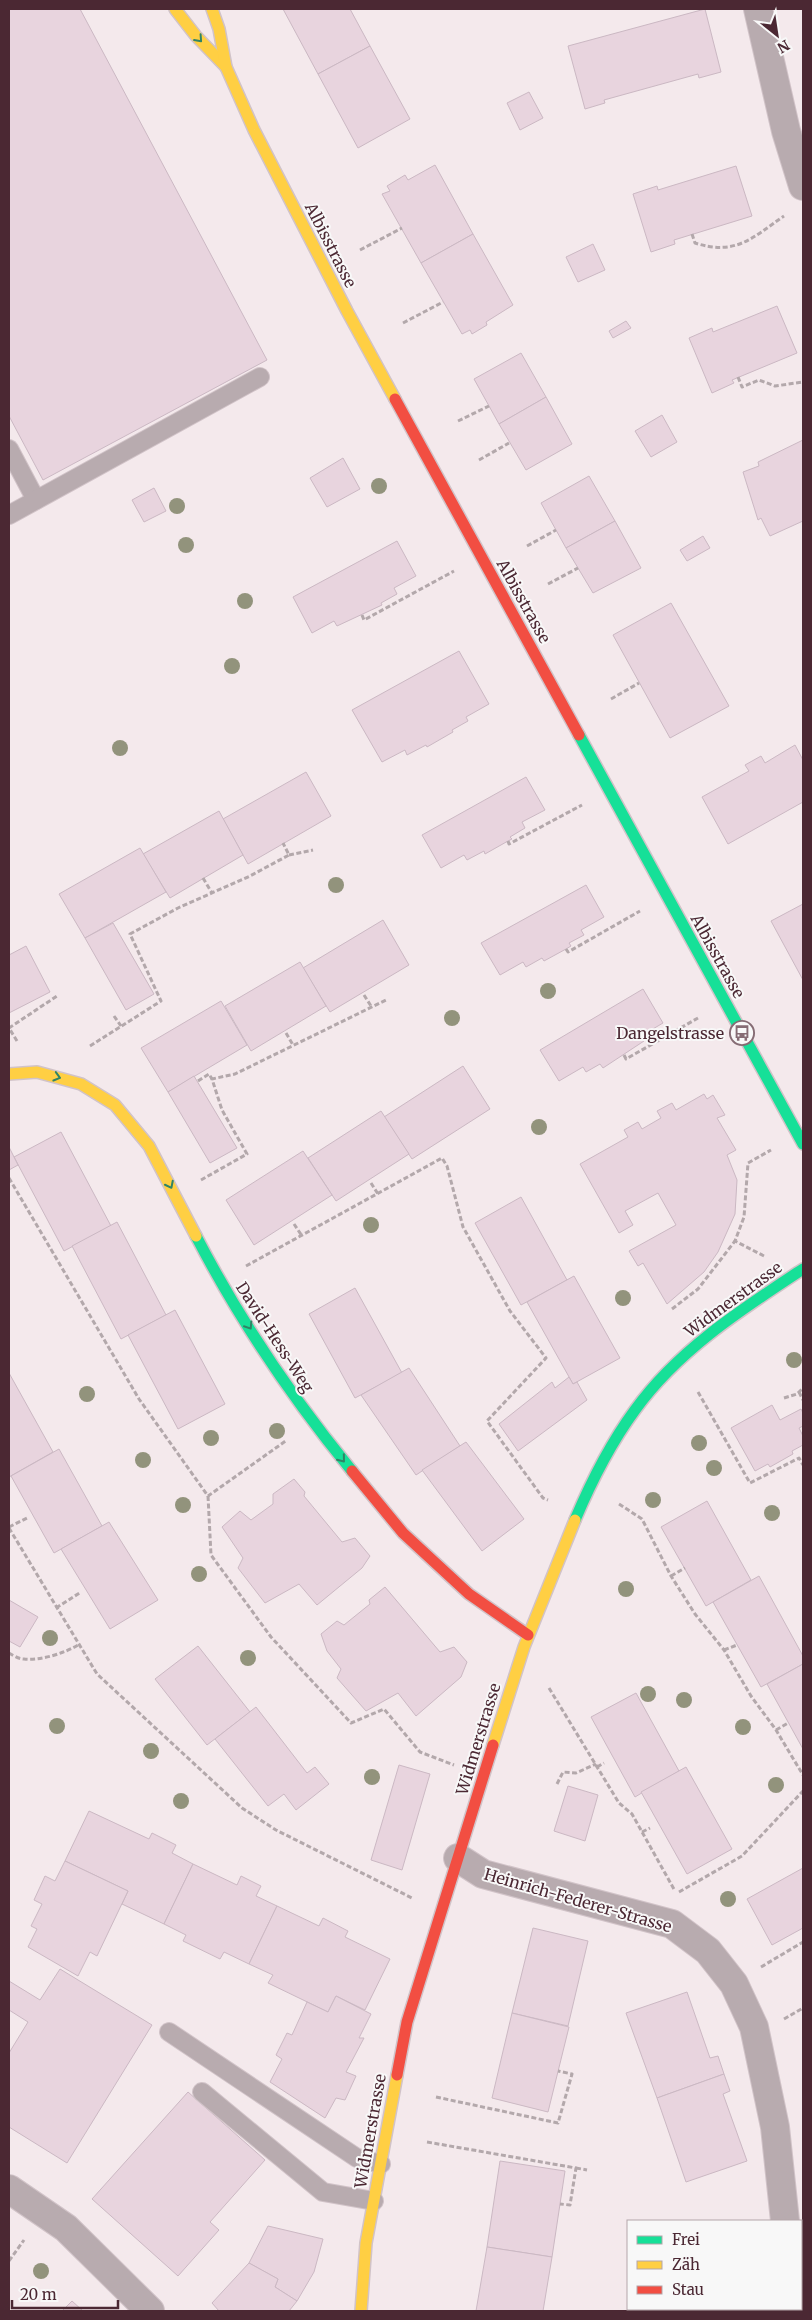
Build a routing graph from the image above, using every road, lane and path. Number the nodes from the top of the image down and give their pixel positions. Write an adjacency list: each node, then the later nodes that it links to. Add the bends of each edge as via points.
1 (175, 9): 4 (street, Albisstrasse, one-way to 4)
2 (212, 9): 4 (street, Albisstrasse)
3 (758, 9): 5 (street, via 786,131)
4 (226, 67): 55 (street, Albisstrasse, via 254,130 347,312)
5 (803, 186)
6 (784, 216): 8 (path, via 733,247 703,246 695,243)
7 (402, 228): 9 (path)
8 (692, 234)
9 (360, 250)
10 (443, 302): 11 (path)
11 (403, 323)
12 (260, 377): 20 (lane)
13 (738, 377): 14 (path, via 742,387 759,380 775,386)
14 (803, 382)
15 (489, 406): 16 (path)
16 (458, 421)
17 (509, 443): 19 (path)
18 (9, 449): 20 (lane)
19 (479, 460)
20 (36, 500): 21 (lane)
21 (9, 515)
22 (556, 530): 23 (path)
23 (527, 546)
24 (578, 568): 26 (path)
25 (454, 571): 27 (path, via 364,620)
26 (548, 584)
27 (362, 615)
28 (639, 683): 29 (path)
29 (611, 699)
30 (582, 804): 31 (path, via 509,844)
31 (508, 841)
32 (283, 844): 34 (path)
33 (313, 850): 34 (path)
34 (289, 855): 36 (path)
35 (204, 878): 36 (path)
36 (212, 893): 45 (path, via 130,934 161,1000)
37 (641, 911): 38 (path, via 568,952)
38 (566, 949)
39 (364, 995): 42 (path)
40 (57, 996): 46 (path)
41 (388, 998): 42 (path)
42 (371, 1006): 48 (path)
43 (114, 1016): 45 (path)
44 (699, 1017): 50 (path, via 626,1059)
45 (121, 1026): 49 (path)
46 (9, 1028): 51 (path)
47 (286, 1033): 48 (path)
48 (293, 1045): 53 (path, via 235,1074)
49 (90, 1046)
50 (624, 1055)
51 (34, 1072): 52 (street, David-Hess-Weg); 59 (street, David-Hess-Weg, one-way to 59, via 81,1084 115,1106 149,1146)
52 (9, 1074)
53 (212, 1079): 54 (path, via 209,1074); 59 (path, via 222,1110 247,1154)
54 (198, 1081)
55 (803, 1144)
56 (772, 1150): 63 (path, via 748,1163 744,1217)
57 (9, 1178): 75 (path, via 139,1398)
58 (371, 1183): 60 (path)
59 (175, 1194): 66 (street, David-Hess-Weg)
60 (378, 1194): 62 (path); 76 (path, via 442,1158 447,1166 463,1228 510,1310 546,1358 487,1422 543,1498)
61 (294, 1224): 62 (path)
62 (302, 1236): 66 (path)
63 (735, 1242): 64 (path); 67 (path, via 698,1289)
64 (767, 1258)
65 (803, 1269): 84 (street, Widmerstrasse, via 714,1330 668,1372 630,1416 581,1504)
66 (219, 1281): 73 (street, David-Hess-Weg, one-way to 73)
67 (672, 1310)
68 (803, 1388): 70 (path)
69 (698, 1392): 74 (path, via 750,1483 799,1458)
70 (799, 1392): 71 (path); 72 (path)
71 (784, 1398)
72 (803, 1400)
73 (312, 1422): 75 (path); 84 (street, David-Hess-Weg, one-way to 84, via 403,1533 469,1594)
74 (803, 1465)
75 (208, 1496): 93 (path, via 211,1555 277,1644 351,1723 384,1709 420,1752)
76 (553, 1503)
77 (619, 1504): 81 (path, via 642,1519)
78 (27, 1518): 79 (path)
79 (9, 1528): 83 (path)
80 (685, 1568): 81 (path)
81 (672, 1576): 87 (path)
82 (81, 1592): 83 (path)
83 (56, 1608): 85 (path)
84 (528, 1635): 100 (street, Widmerstrasse)
85 (78, 1644): 88 (path, via 69,1650 31,1659); 101 (path, via 97,1674 242,1808 276,1830)
86 (737, 1644): 87 (path)
87 (724, 1650): 91 (path)
88 (9, 1653)
89 (549, 1688): 94 (path)
90 (788, 1723): 91 (path)
91 (776, 1730): 95 (path)
92 (604, 1763): 94 (path)
93 (455, 1765)
94 (596, 1766): 96 (path, via 576,1773 563,1772); 99 (path)
95 (803, 1775)
96 (557, 1784)
97 (803, 1792): 99 (path, via 742,1856 677,1894)
98 (650, 1828): 99 (path)
99 (642, 1832)
100 (458, 1858): 103 (street, Heinrich-Federer-Strasse, via 483,1874 672,1924 708,1951); 109 (street, Widmerstrasse, via 407,2022)
101 (413, 1898)
102 (803, 1942): 103 (path)
103 (734, 1984): 115 (street, Heinrich-Federer-Strasse, via 754,2027 775,2127)
104 (169, 2032): 109 (lane, via 357,2158)
105 (558, 2071): 107 (path, via 572,2074 558,2123)
106 (202, 2092): 113 (lane, via 323,2192)
107 (436, 2097)
108 (427, 2142): 110 (path)
109 (381, 2164): 113 (street, Widmerstrasse)
110 (576, 2168): 111 (path); 114 (path, via 570,2206)
111 (587, 2170)
112 (9, 2189): 118 (street, via 66,2228)
113 (374, 2201): 119 (street, Widmerstrasse, via 366,2243)
114 (560, 2204)
115 (785, 2220)
116 (24, 2240): 117 (path)
117 (9, 2261)
118 (150, 2311)
119 (361, 2311)

